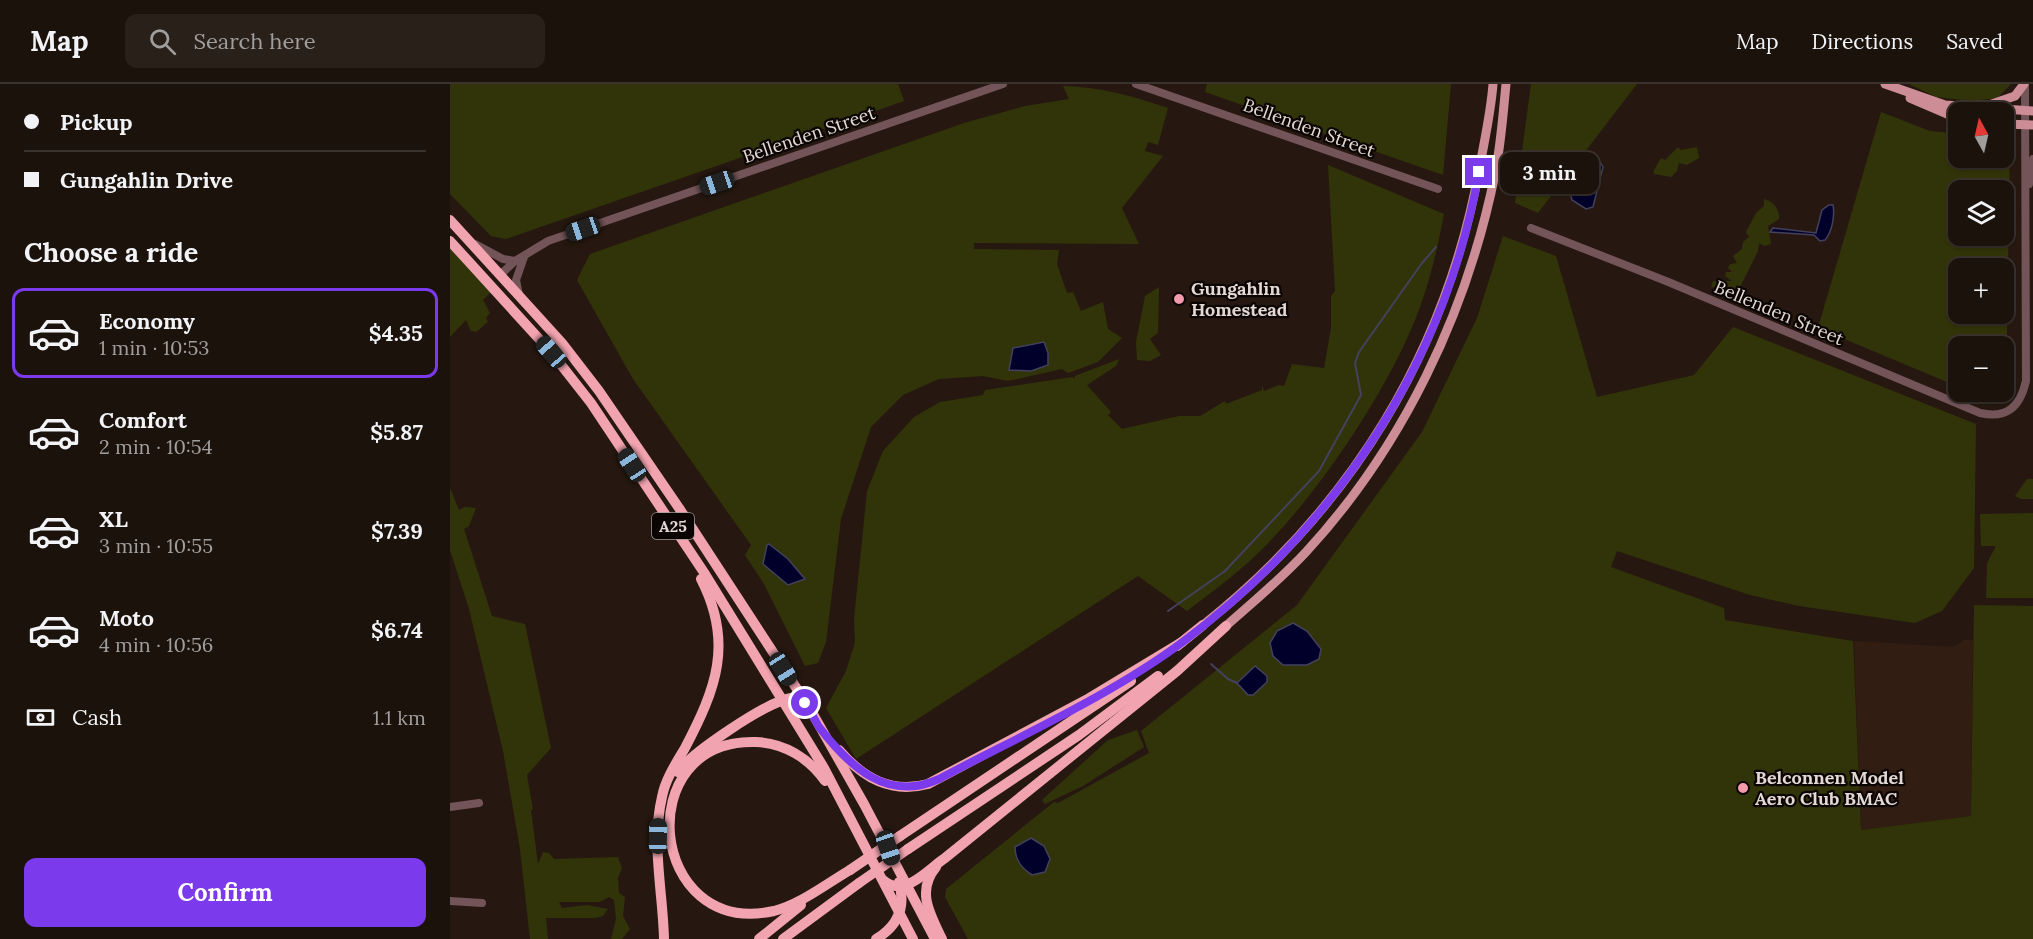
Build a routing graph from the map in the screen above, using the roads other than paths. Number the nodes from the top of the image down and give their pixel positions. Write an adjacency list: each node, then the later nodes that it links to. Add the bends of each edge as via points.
1 (1003, 84): 20 (street, Bellenden Street, via 549,241)
2 (1136, 84): 14 (street, Bellenden Street)
3 (1493, 84): 27 (main road, via 1475,194 1459,258 1434,326 1404,389 1371,444 1310,525 1249,589)
4 (1506, 84): 28 (main road, via 1502,130 1484,219 1459,300 1424,382 1387,446 1323,531 1276,582)
5 (1884, 84): 7 (main road)
6 (2024, 84): 8 (main road, via 2015,96); 10 (street)
7 (1901, 91): 9 (main road); 11 (main road, via 1921,105)
8 (2000, 102)
9 (1948, 105)
10 (2028, 111): 12 (street)
11 (1948, 115)
12 (2028, 125): 15 (street)
13 (2033, 159): 15 (street)
14 (1438, 189)
15 (2026, 204): 17 (street, Bellenden Street, via 2025,381 2015,408 1994,416)
16 (450, 220): 18 (highway, A25)
17 (1532, 228)
18 (468, 240): 21 (street, via 503,259); 23 (highway, A25)
19 (450, 241): 22 (highway, A25)
20 (525, 256): 21 (street, Bellenden Street); 23 (street, Bellenden Street); 24 (street, via 516,280)
21 (515, 261): 23 (street, Bellenden Street)
22 (479, 272): 23 (highway); 25 (highway, A25)
23 (500, 276): 24 (highway, A25); 25 (highway)
24 (519, 297): 31 (highway, A25, via 599,391)
25 (510, 305): 26 (highway, A25, via 591,403)
26 (641, 478): 30 (highway, A25); 35 (highway, via 703,582 718,635 712,692 667,782)
27 (1203, 625): 29 (highway)
28 (1226, 626): 37 (highway, via 1177,671); 46 (highway, bridge, via 1118,708 908,849)
29 (1182, 642): 32 (highway, via 1086,700 946,776 922,785 893,786 867,777); 38 (highway, bridge, via 1118,691)
30 (784, 699): 31 (highway, via 799,699); 35 (highway, via 691,757 676,775); 36 (highway, A25)
31 (806, 705): 32 (highway, A25)
32 (820, 727): 40 (highway, A25, via 888,848)
33 (479, 803): 34 (street)
34 (450, 807)
35 (659, 809): 44 (highway)
36 (866, 847): 38 (highway, via 851,829 818,771 799,755 776,745 742,743 714,752 690,770 675,793 668,823 673,856 692,887 718,905 747,913 779,909); 39 (highway, A25)
37 (945, 858): 40 (highway); 50 (highway, via 930,875 925,893 927,909)
38 (850, 870): 45 (highway)
39 (883, 880): 40 (highway, via 890,886); 43 (highway, A25)
40 (904, 886): 43 (highway); 49 (highway)
41 (450, 901): 42 (street)
42 (482, 903)
43 (900, 912): 47 (highway, via 892,928); 48 (highway, A25)
44 (664, 939)
45 (759, 939)
46 (783, 939)
47 (876, 939)
48 (913, 939)
49 (935, 939)
50 (942, 939)

